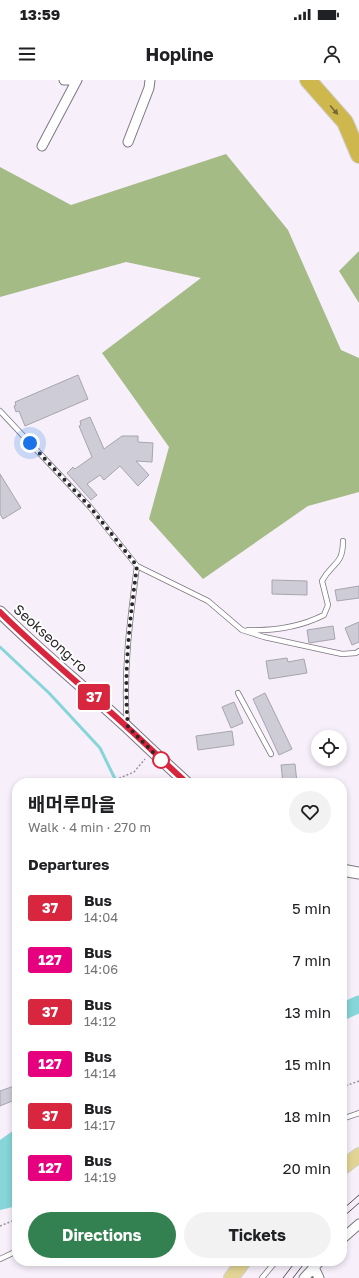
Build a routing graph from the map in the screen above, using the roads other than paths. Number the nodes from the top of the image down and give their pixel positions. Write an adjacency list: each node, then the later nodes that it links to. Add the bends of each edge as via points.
1 (64, 80): 2 (street)
2 (70, 80)
3 (77, 80): 7 (street)
4 (150, 80): 6 (street)
5 (308, 80): 8 (highway, one-way to 8, via 344,122)
6 (128, 142)
7 (42, 146)
8 (359, 155)
9 (0, 411): 11 (lane, via 90,507)
10 (343, 541): 13 (lane, via 341,558 322,581 328,604 324,615 290,627 268,631)
11 (137, 566): 13 (lane, via 208,601); 16 (lane, via 125,695)
12 (0, 612): 16 (street, Seokseong-ro)
13 (242, 630): 14 (lane, via 342,654)
14 (359, 651)
15 (238, 693): 17 (lane)
16 (128, 727): 18 (street, Seokseong-ro)
17 (271, 754)
18 (181, 778)
19 (347, 871): 20 (street)
20 (359, 873)
21 (359, 1113): 22 (lane)
22 (347, 1117)
23 (359, 1155): 24 (main road)
24 (347, 1164)
25 (359, 1224): 26 (street)
26 (347, 1235)
27 (12, 1253): 28 (lane)
28 (0, 1259)
29 (240, 1266): 33 (main road)
30 (272, 1266): 34 (lane)
31 (313, 1266): 35 (street)
32 (316, 1266): 36 (street)
33 (231, 1278)
34 (262, 1278)
35 (304, 1278)
36 (319, 1278)

